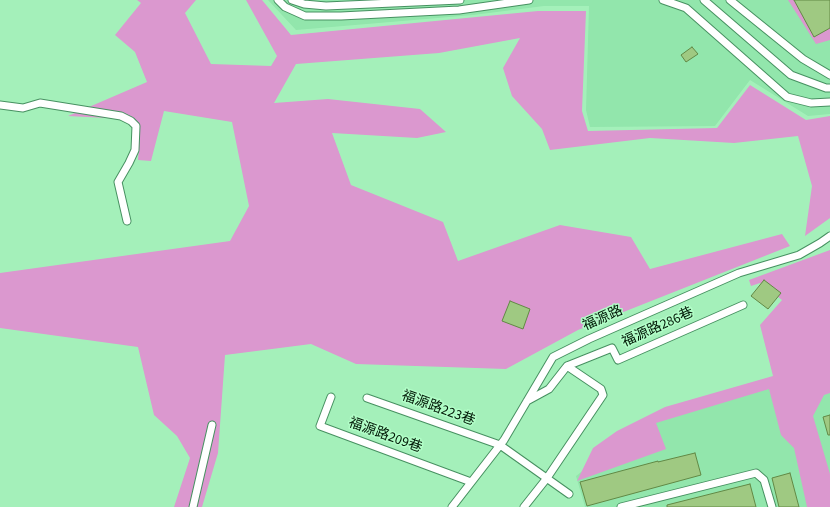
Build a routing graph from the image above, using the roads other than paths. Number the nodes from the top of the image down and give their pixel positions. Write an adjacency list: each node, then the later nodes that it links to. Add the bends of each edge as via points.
1 (278, 0): 4 (street, via 305,16 459,10)
2 (292, 0): 3 (street, via 326,6)
3 (460, 0)
4 (529, 0)
5 (663, 0): 8 (street)
6 (704, 0): 10 (street, via 791,76)
7 (730, 0): 9 (street, via 804,59)
8 (672, 1): 11 (street, via 686,8 787,97 811,103)
9 (830, 75)
10 (830, 88)
11 (830, 102)
12 (0, 105): 13 (street, via 22,108 40,103 121,116 131,121 136,126 135,150 118,182)
13 (127, 221)
14 (830, 236): 19 (street, 福源路, via 799,255 739,273 562,352 553,357)
15 (744, 305): 16 (street, 福源路286巷, via 618,360 612,348)
16 (567, 366): 19 (street, via 550,389); 22 (street, via 601,389 603,395)
17 (331, 397): 23 (street, 福源路209巷, via 320,426)
18 (367, 398): 21 (street, 福源路223巷)
19 (527, 401): 21 (street, 福源路)
20 (212, 425): 25 (street)
21 (500, 445): 22 (street, 福源路223巷); 23 (street, 福源路)
22 (547, 478): 24 (street, 福源路223巷); 27 (street)
23 (471, 482): 26 (street, 福源路)
24 (569, 494)
25 (193, 507)
26 (452, 507)
27 (524, 507)
28 (621, 507): 29 (street, via 756,472 764,480)
29 (772, 507)

